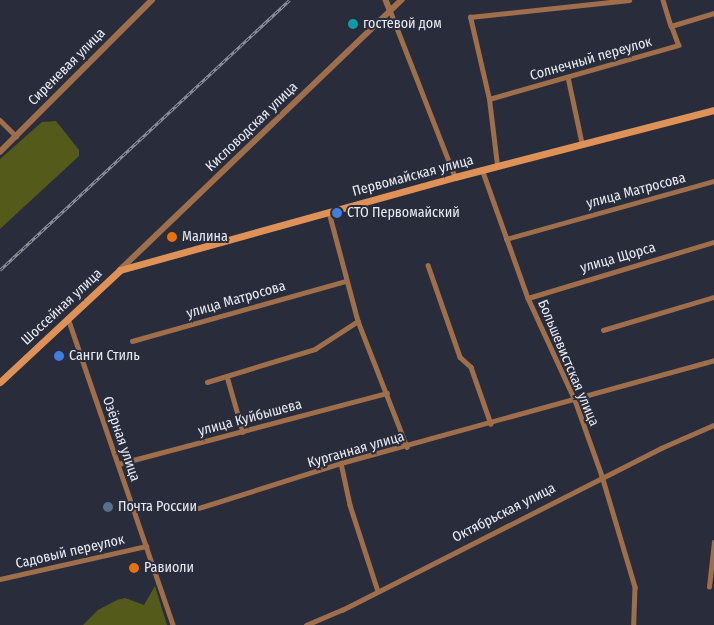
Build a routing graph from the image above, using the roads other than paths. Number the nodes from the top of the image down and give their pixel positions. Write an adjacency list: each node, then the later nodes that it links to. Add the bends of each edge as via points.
1 (152, 0): 13 (street, Сиреневая улица)
2 (386, 0): 6 (street)
3 (402, 0): 6 (street, Кисловодская улица)
4 (629, 0): 10 (street, via 470,17)
5 (663, 0): 8 (street, Солнечный переулок)
6 (390, 10): 18 (street); 24 (street, Кисловодская улица)
7 (714, 12): 8 (street)
8 (671, 26): 9 (street, Солнечный переулок, via 678,45)
9 (568, 77): 10 (street, Солнечный переулок); 14 (street)
10 (489, 99): 16 (street)
11 (714, 110): 14 (main road, Первомайская улица)
12 (0, 120): 13 (street)
13 (16, 136): 15 (street, Сиреневая улица)
14 (582, 143): 16 (main road, Первомайская улица)
15 (0, 152)
16 (497, 166): 17 (main road, Первомайская улица)
17 (482, 170): 18 (main road, Первомайская улица); 21 (street, Большевистская улица)
18 (454, 177): 20 (main road, Первомайская улица)
19 (714, 181): 21 (street, улица Матросова)
20 (329, 212): 24 (main road, Первомайская улица); 25 (street)
21 (506, 238): 27 (street, Большевистская улица)
22 (714, 242): 27 (street, улица Щорса)
23 (428, 265): 38 (street, via 460,357 471,367)
24 (120, 270): 28 (main road, Шоссейная улица)
25 (346, 281): 29 (street); 31 (street, улица Матросова)
26 (714, 297): 30 (street)
27 (528, 298): 37 (street, Большевистская улица)
28 (68, 317): 34 (main road, Шоссейная улица); 43 (street, Озёрная улица)
29 (358, 321): 33 (street, via 315,349); 36 (street)
30 (604, 330)
31 (132, 341)
32 (714, 360): 37 (street, Курганная улица)
33 (227, 376): 35 (street); 40 (street)
34 (0, 382)
35 (207, 382)
36 (386, 394): 40 (street, улица Куйбышева); 41 (street)
37 (575, 400): 38 (street, Курганная улица); 44 (street, Большевистская улица)
38 (491, 424): 41 (street, Курганная улица)
39 (714, 425): 44 (street, Октябрьская улица)
40 (243, 432): 43 (street, улица Куйбышева)
41 (407, 447): 42 (street, Курганная улица)
42 (341, 463): 45 (street, Курганная улица); 50 (street, via 350,506)
43 (118, 464): 47 (street, Озёрная улица)
44 (602, 476): 50 (street, Октябрьская улица); 53 (street, Большевистская улица, via 635,587)
45 (199, 508)
46 (714, 542): 49 (street)
47 (146, 546): 48 (street, Садовый переулок); 51 (street, Озёрная улица)
48 (0, 579)
49 (709, 587)
50 (378, 591): 52 (street, Октябрьская улица)
51 (173, 625)
52 (306, 625)
53 (634, 625)

